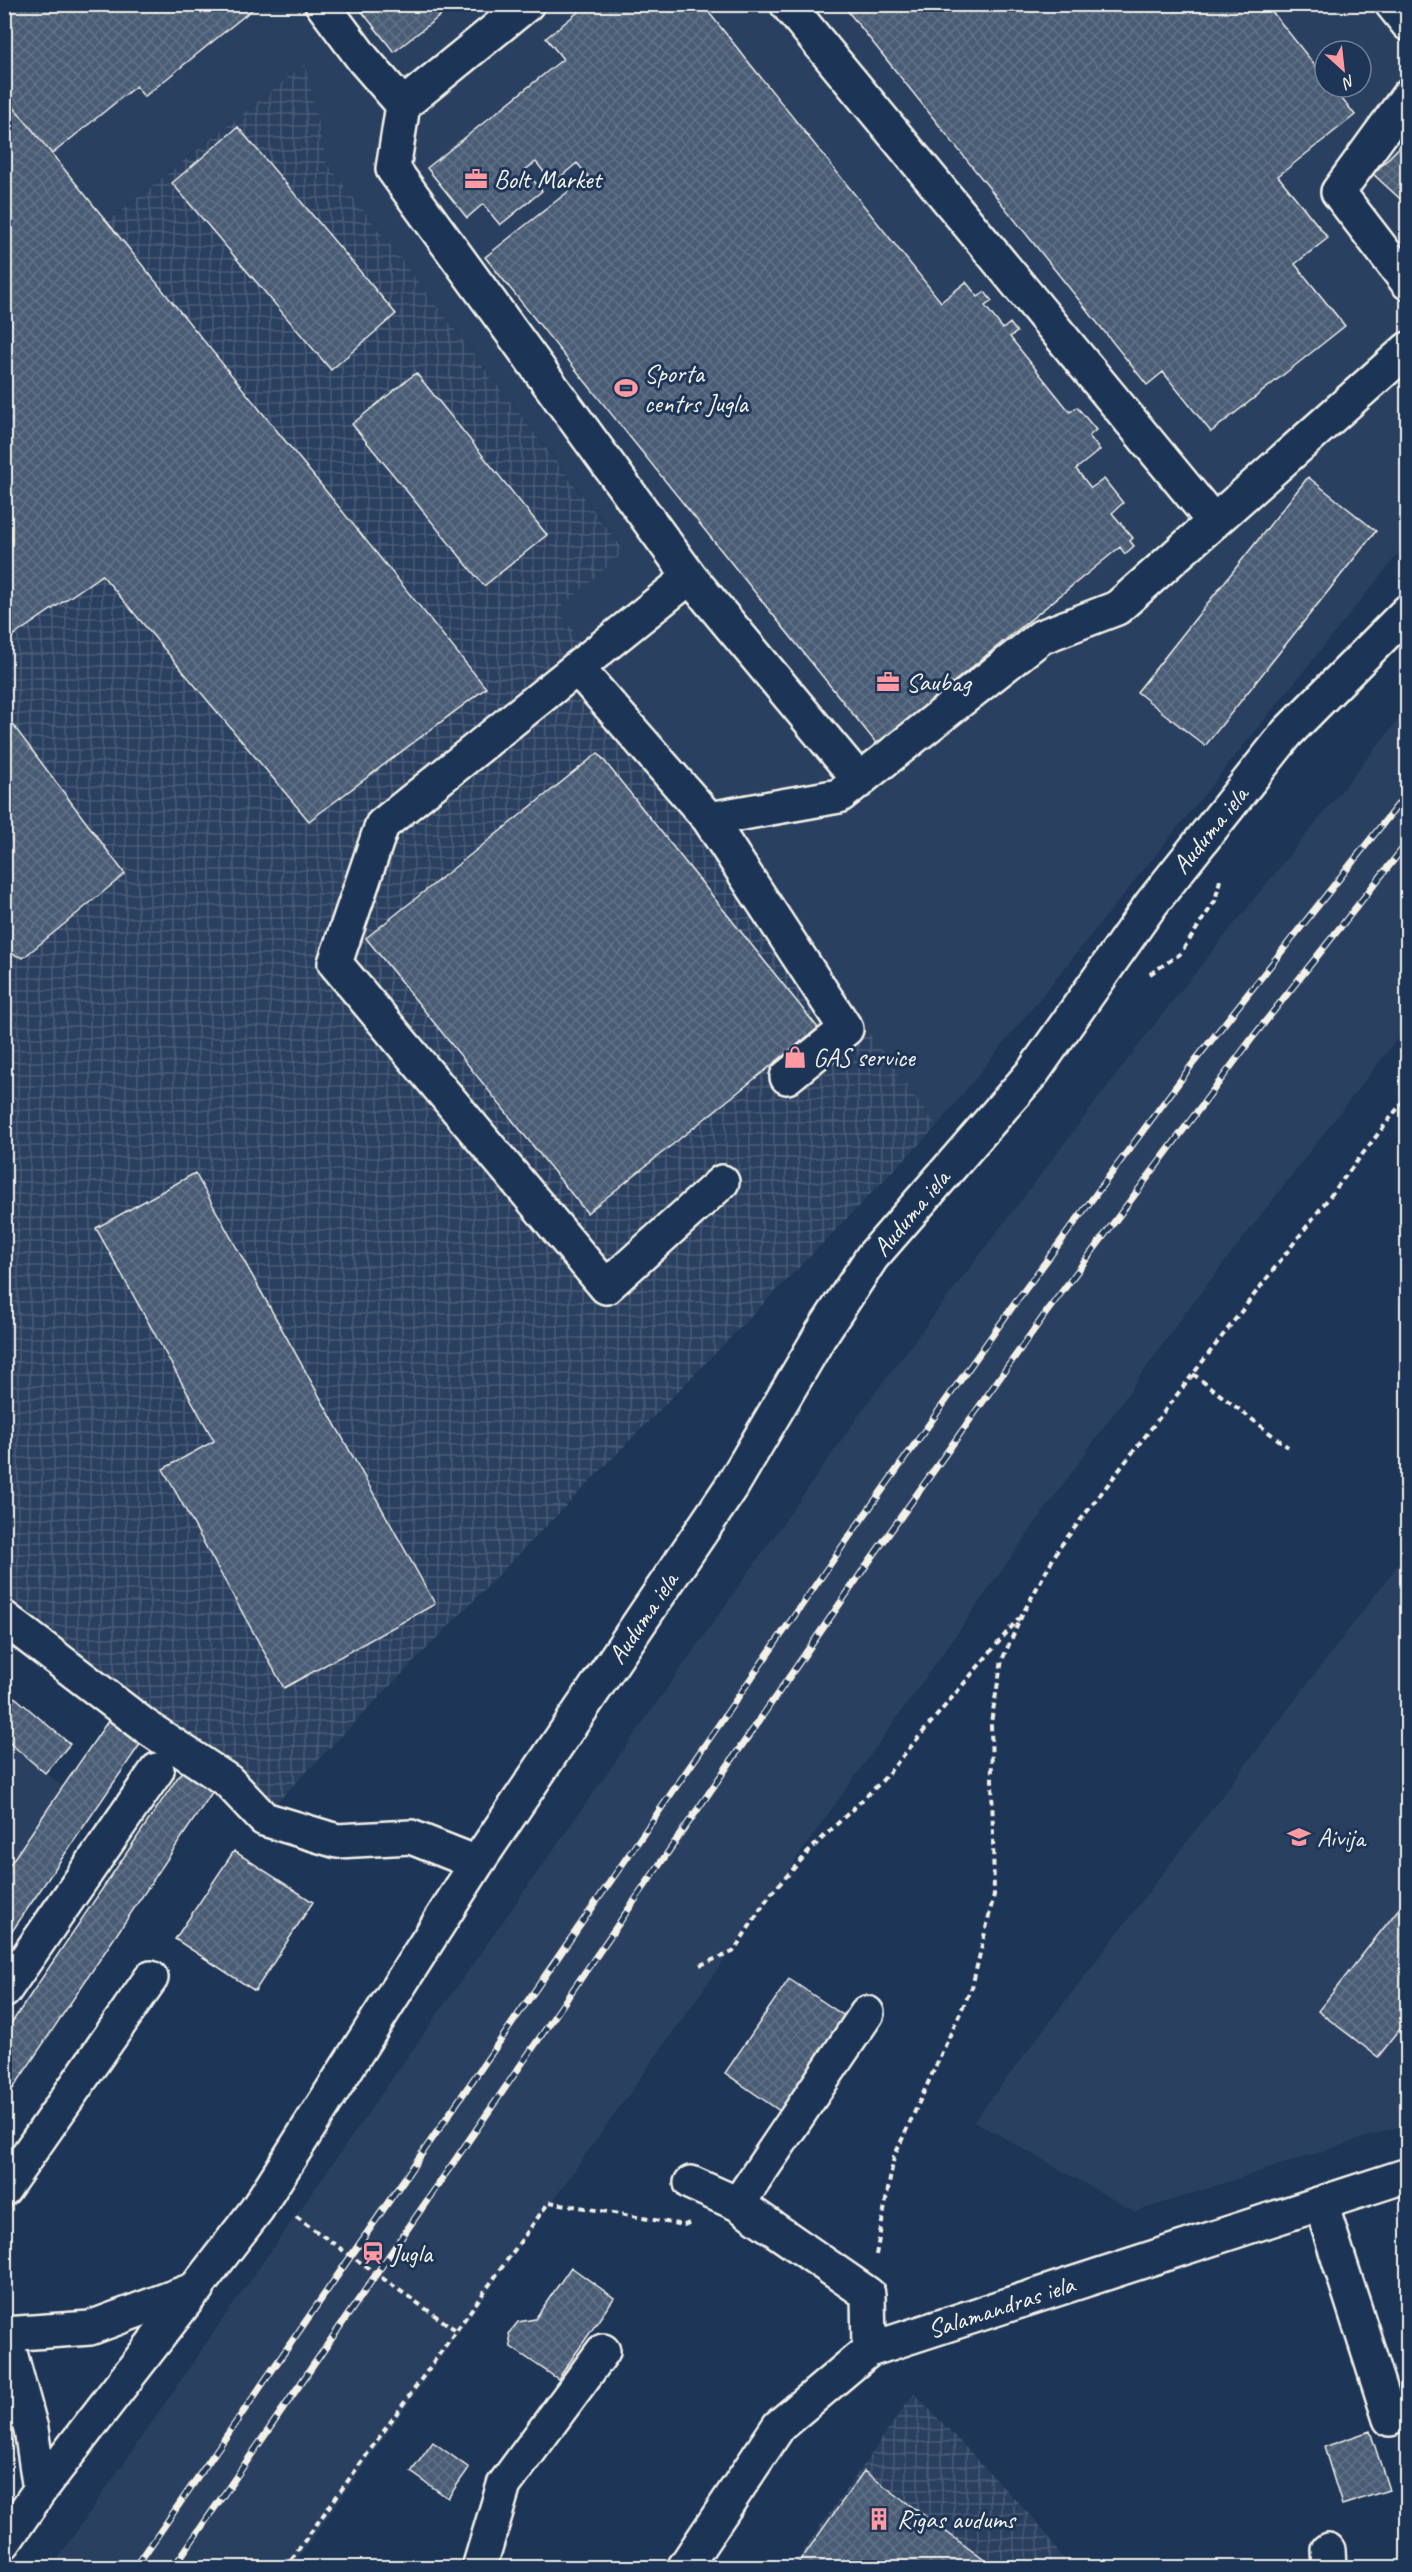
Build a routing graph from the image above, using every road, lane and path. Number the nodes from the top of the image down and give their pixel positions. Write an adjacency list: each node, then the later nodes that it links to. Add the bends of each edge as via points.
1 (527, 4): 7 (street)
2 (787, 4): 10 (street)
3 (1392, 4): 5 (street)
4 (318, 7): 7 (street)
5 (1407, 24)
6 (1407, 96): 8 (street, via 1338,192)
7 (403, 105): 11 (street, via 393,168)
8 (1407, 284)
9 (1407, 349): 10 (street)
10 (1214, 522): 14 (street, via 1117,608 1041,637)
11 (690, 577): 13 (street); 14 (street)
12 (1407, 611): 24 (street, Auduma iela, via 1287,733 1152,903 1033,1072 873,1257 820,1336 732,1486)
13 (577, 668): 15 (street); 18 (street, via 382,825 335,963 606,1287)
14 (860, 781): 15 (street, via 839,796)
15 (709, 819): 16 (street, via 846,1029)
16 (787, 1077)
17 (1407, 1095): 19 (path)
18 (722, 1182)
19 (1193, 1374): 20 (path); 21 (path, via 1059,1548)
20 (1288, 1447)
21 (1023, 1613): 25 (path, via 881,1782 769,1896 733,1952); 36 (path, via 1002,1660 991,1722 994,1895 972,1987 894,2157)
22 (4, 1618): 24 (street, via 144,1726 228,1781 264,1819 337,1841 411,1837)
23 (157, 1770): 27 (street)
24 (477, 1863): 35 (street, Auduma iela, via 257,2210)
25 (700, 1965)
26 (152, 1978): 31 (street)
27 (4, 1991)
28 (867, 2013): 32 (street)
29 (1407, 2175): 33 (street, Salamandras iela)
30 (691, 2183): 32 (street)
31 (4, 2189)
32 (738, 2204): 36 (street); 37 (path, via 684,2225 549,2202)
33 (1321, 2204): 39 (street, Salamandras iela); 41 (street)
34 (295, 2217): 37 (path)
35 (198, 2289): 38 (street, via 90,2328); 42 (street, Auduma iela)
36 (868, 2294): 39 (street)
37 (457, 2331): 44 (path)
38 (5, 2332): 42 (street, via 31,2429)
39 (869, 2350): 46 (street, Salamandras iela, via 779,2426)
40 (603, 2351): 45 (street, via 504,2485)
41 (1390, 2419)
42 (40, 2490): 43 (street)
43 (4, 2542)
44 (285, 2568)
45 (479, 2568)
46 (684, 2568)

